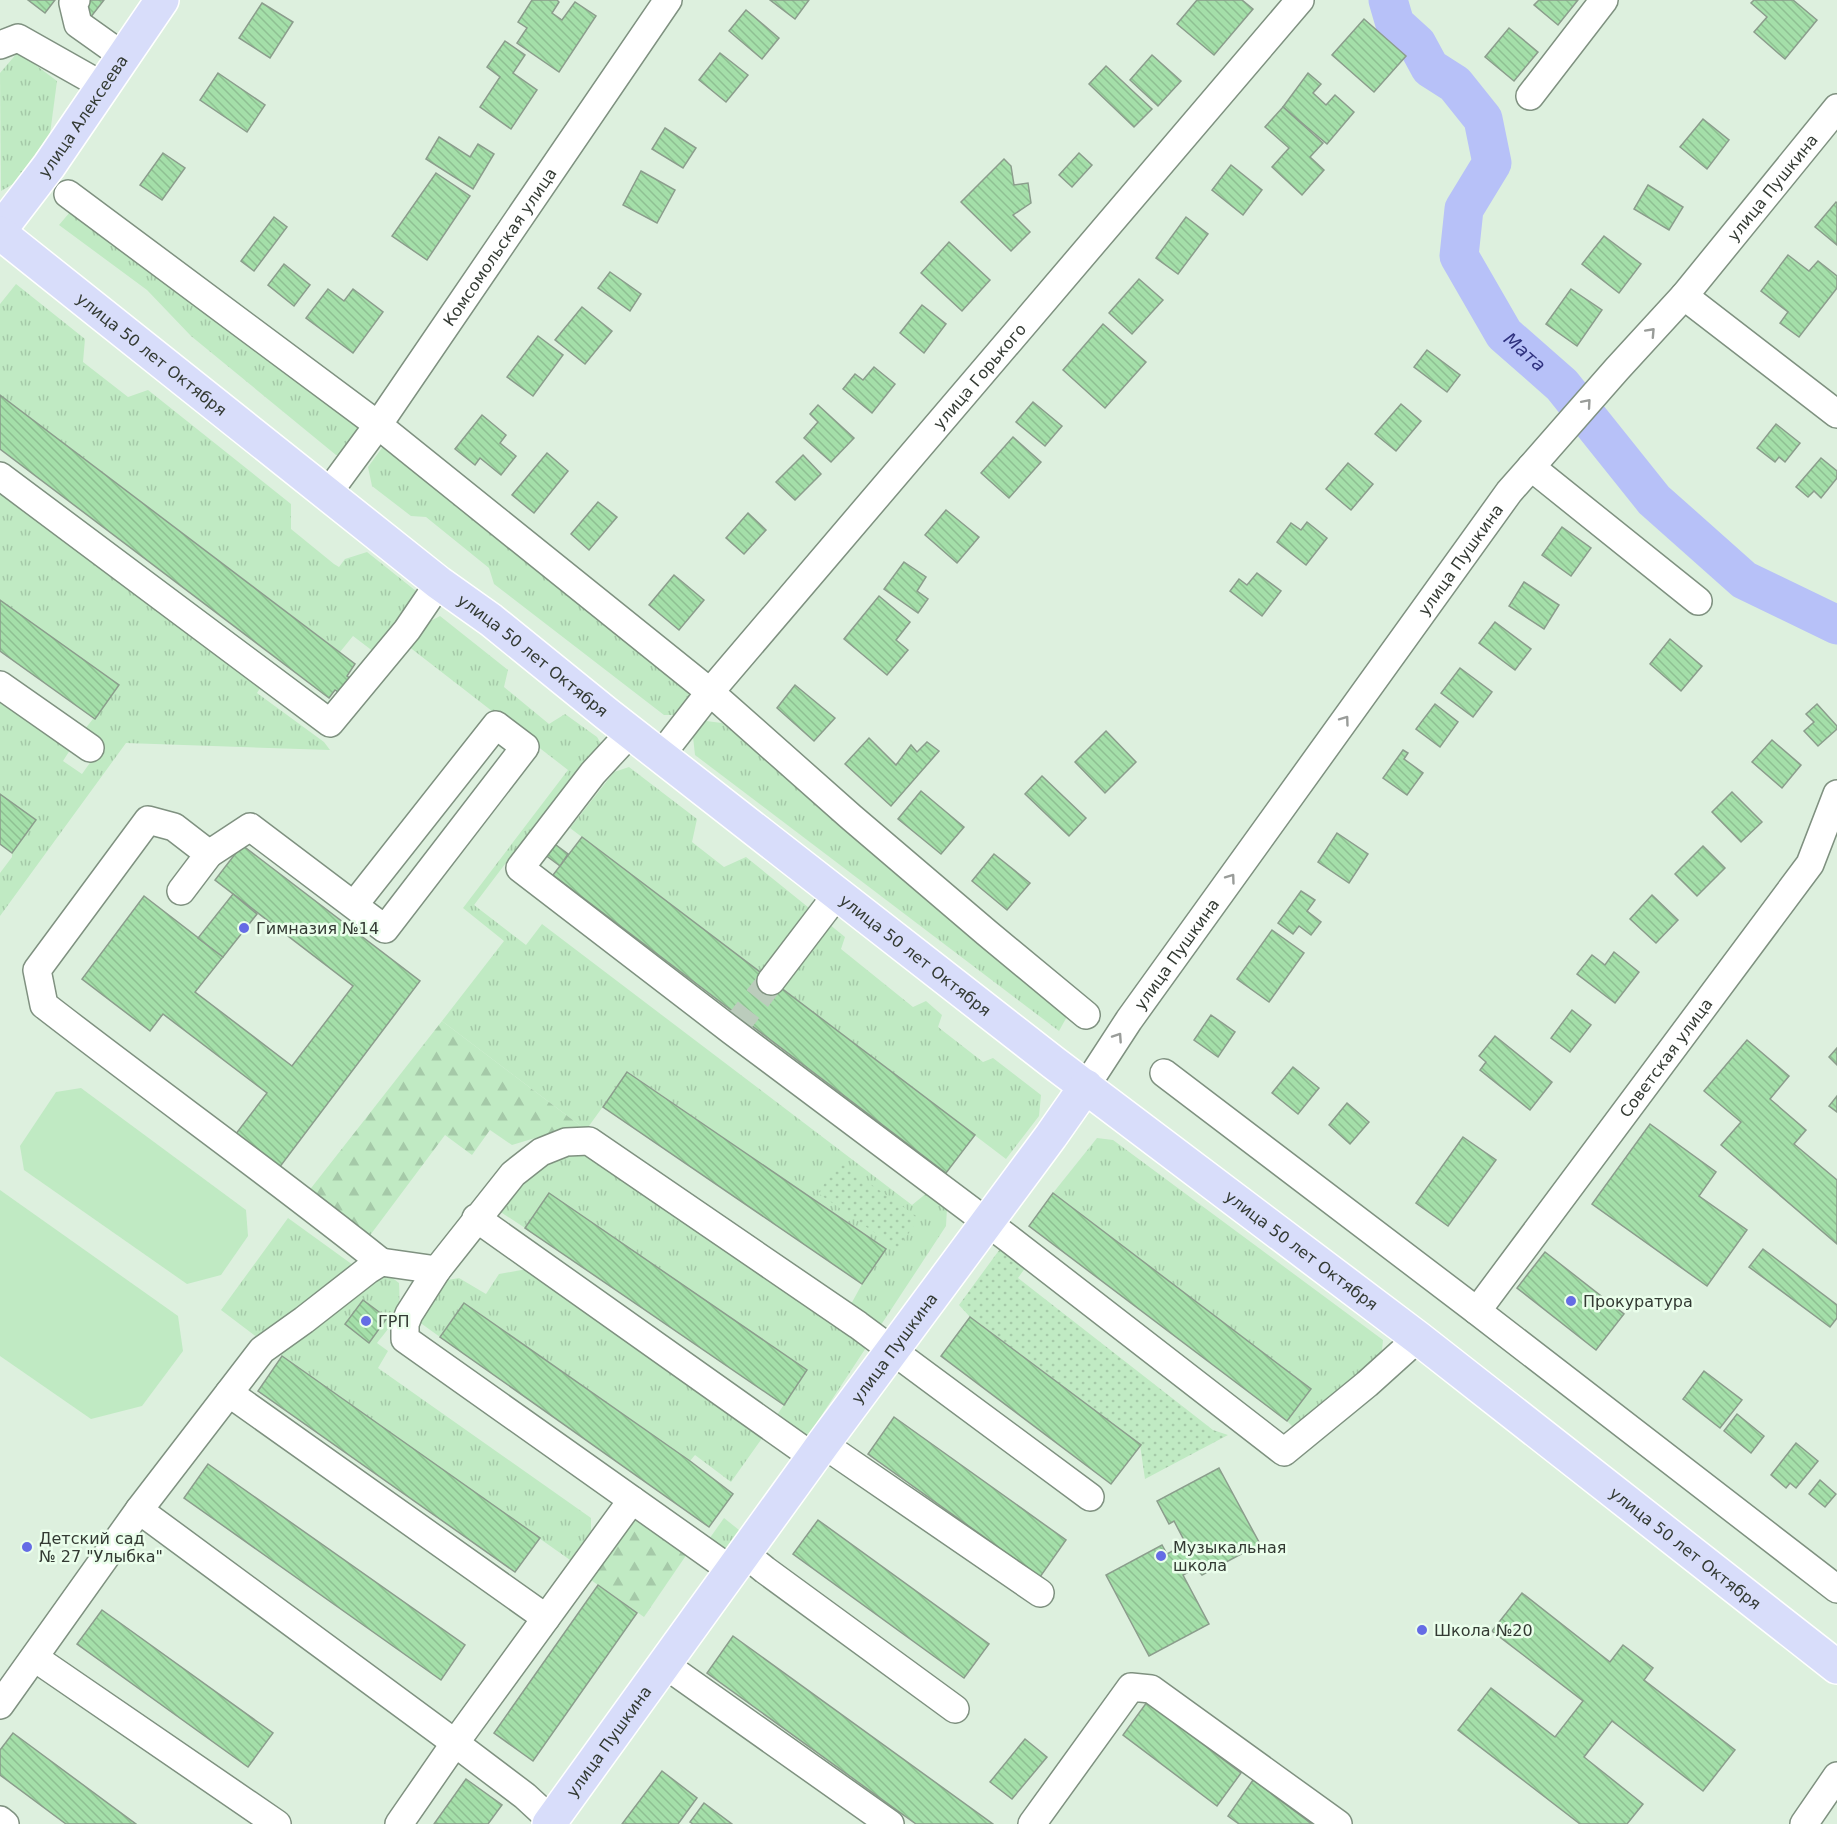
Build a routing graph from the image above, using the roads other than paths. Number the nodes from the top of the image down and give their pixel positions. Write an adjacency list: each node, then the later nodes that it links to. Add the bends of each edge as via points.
1 (76, 0): 7 (street, via 73,3 78,24)
2 (162, 0): 7 (main road, улица Алексеева)
3 (668, 0): 15 (street, Комсомольская улица)
4 (1300, 0): 22 (street, улица Горького)
5 (1604, 0): 9 (street)
6 (0, 45): 8 (street, via 18,38)
7 (123, 56): 8 (main road, улица Алексеева)
8 (104, 86): 12 (main road, улица Алексеева)
9 (1530, 96)
10 (1837, 108): 13 (street, улица Пушкина)
11 (68, 194): 15 (street)
12 (0, 231): 18 (main road, улица 50 лет Октября)
13 (1684, 296): 14 (street); 16 (street, улица Пушкина, one-way to 13)
14 (1837, 414)
15 (378, 425): 18 (street, Комсомольская улица); 22 (street)
16 (1531, 467): 20 (street); 34 (street, улица Пушкина, one-way to 16, via 1350,712)
17 (0, 476): 19 (street, via 330,723 407,630)
18 (328, 493): 19 (main road, улица 50 лет Октября)
19 (439, 583): 23 (main road, улица 50 лет Октября)
20 (1698, 601)
21 (0, 685): 24 (street)
22 (710, 692): 25 (street, улица Горького); 32 (street)
23 (631, 732): 25 (main road, улица 50 лет Октября); 36 (street, via 593,773 520,868)
24 (90, 748)
25 (662, 755): 29 (main road, улица 50 лет Октября)
26 (1837, 794): 39 (street, Советская улица, via 1810,864)
27 (209, 854): 28 (street); 30 (street, via 250,827); 37 (street, via 174,827 148,820 37,970 44,1005)
28 (181, 891)
29 (838, 893): 31 (street); 34 (main road, улица 50 лет Октября)
30 (354, 905): 30 (street, via 385,929 525,747 496,725)
31 (771, 981)
32 (1086, 1015)
33 (1164, 1073): 39 (street)
34 (1086, 1086): 36 (main road, улица Пушкина); 40 (main road, улица 50 лет Октября)
35 (476, 1218): 38 (street); 41 (street, via 513,1174 540,1152 566,1142 589,1141); 43 (street)
36 (986, 1222): 40 (street, via 1284,1452); 41 (main road, улица Пушкина)
37 (381, 1262): 38 (street); 42 (street, via 262,1350)
38 (437, 1270): 45 (street, via 409,1314 405,1339)
39 (1478, 1311): 48 (street)
40 (1418, 1338): 53 (main road, улица 50 лет Октября)
41 (892, 1350): 43 (main road, улица Пушкина); 44 (street)
42 (229, 1393): 46 (street); 50 (street)
43 (818, 1450): 47 (main road, улица Пушкина); 49 (street)
44 (1090, 1497)
45 (632, 1500): 47 (street); 50 (street)
46 (139, 1510): 51 (street); 56 (street)
47 (738, 1562): 52 (main road, улица Пушкина); 55 (street, via 775,1577)
48 (1837, 1589)
49 (1040, 1593)
50 (546, 1618): 56 (street)
51 (35, 1658): 54 (street); 61 (street)
52 (664, 1664): 59 (main road, улица Пушкина); 63 (street)
53 (1837, 1667)
54 (0, 1705)
55 (955, 1709)
56 (455, 1743): 59 (street, via 525,1796); 62 (street)
57 (1837, 1776): 66 (street)
58 (0, 1820): 60 (street)
59 (550, 1822)
60 (5, 1824)
61 (277, 1824)
62 (399, 1824)
63 (890, 1824)
64 (1032, 1824): 65 (street, via 1131,1687 1151,1689)
65 (1338, 1824)
66 (1804, 1824)

